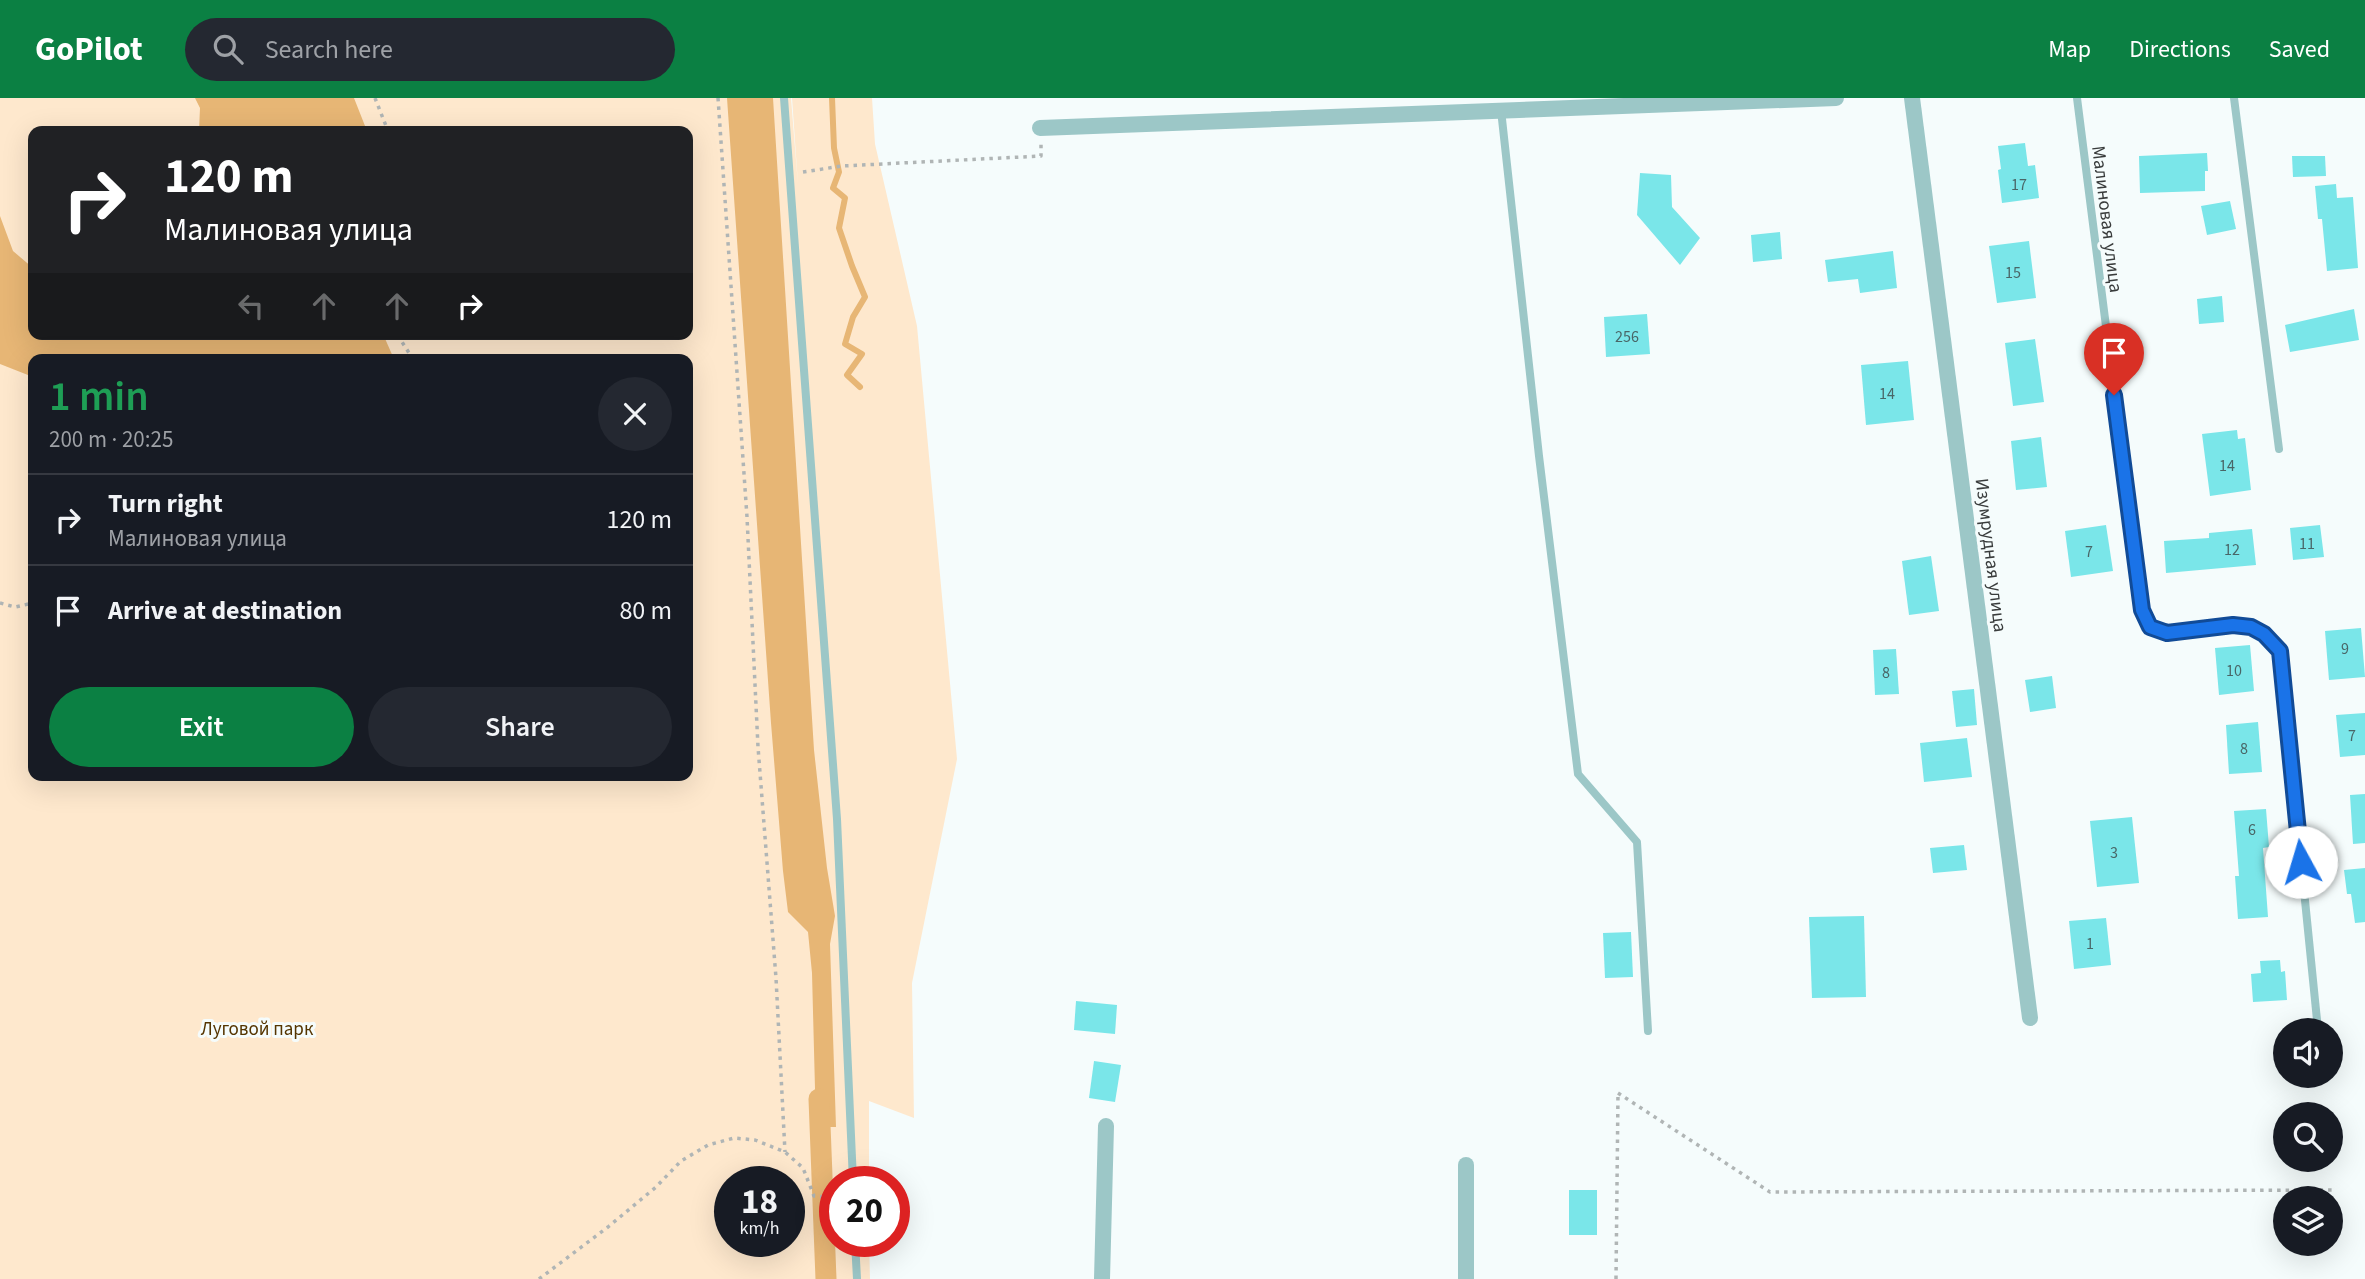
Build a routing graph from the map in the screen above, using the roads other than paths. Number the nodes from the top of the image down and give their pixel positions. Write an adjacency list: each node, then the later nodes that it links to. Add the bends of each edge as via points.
1 (784, 98): 14 (lane, via 837,819)
2 (1836, 98): 6 (street)
3 (1912, 98): 9 (street, Изумрудная улица)
4 (2077, 98): 10 (lane, Малиновая улица, via 2142,610 2150,627 2167,633 2251,627 2280,651)
5 (2234, 98): 8 (lane)
6 (1501, 110): 7 (street); 11 (lane, via 1578,774 1637,842)
7 (1040, 128)
8 (2279, 449)
9 (2030, 1018)
10 (2317, 1018)
11 (1648, 1031)
12 (1106, 1126): 17 (street)
13 (1466, 1165): 18 (street)
14 (851, 1166)
15 (855, 1257): 16 (lane)
16 (856, 1279)
17 (1102, 1279)
18 (1466, 1279)

